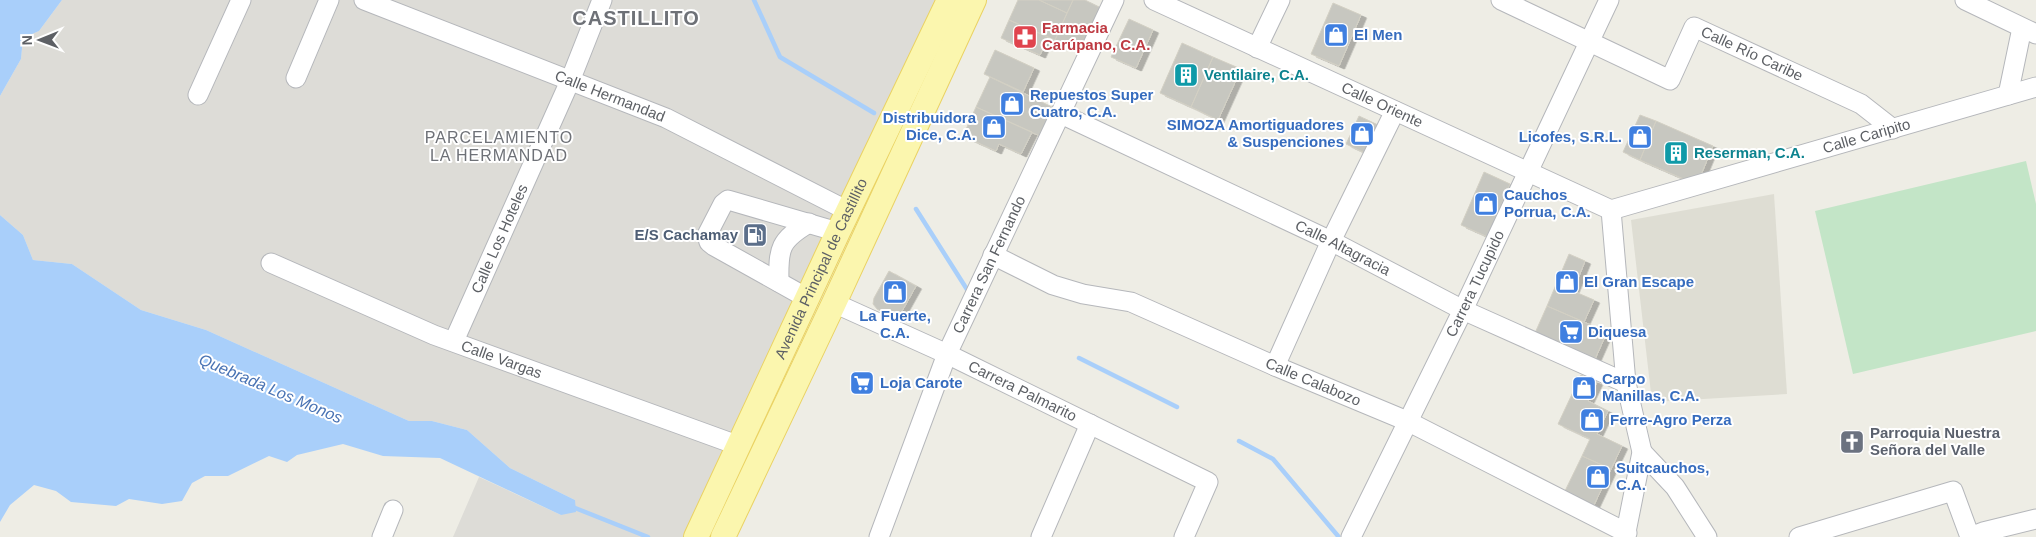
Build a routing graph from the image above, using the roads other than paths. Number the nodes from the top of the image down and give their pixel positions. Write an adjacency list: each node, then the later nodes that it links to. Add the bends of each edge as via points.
1 (241, 0): 19 (street)
2 (329, 0): 16 (street)
3 (364, 0): 17 (street, Calle Hermandad)
4 (602, 0): 17 (street, Calle Los Hoteles)
5 (949, 0): 26 (main road, Avenida Principal de Castillito)
6 (974, 0): 33 (main road, Avenida Principal de Castillito)
7 (1114, 0): 22 (street, Carrera San Fernando)
8 (1154, 0): 15 (street, Calle Oriente)
9 (1280, 0): 15 (street)
10 (1501, 0): 14 (street, Calle Río Caribe)
11 (1609, 0): 14 (street, Carrera Tucupido)
12 (1965, 0): 13 (street)
13 (2029, 31): 20 (street)
14 (1589, 43): 23 (street, Calle Río Caribe, via 1670,80 1694,27 1860,104); 24 (street, Carrera Tucupido)
15 (1257, 48): 21 (street, Calle Oriente)
16 (296, 78)
17 (570, 81): 26 (street, Calle Hermandad, via 666,118); 35 (street, Calle Los Hoteles)
18 (2036, 87): 20 (street, Calle Caripito)
19 (198, 95)
20 (2008, 95): 23 (street, Calle Caripito)
21 (1395, 111): 24 (street, Calle Oriente); 28 (street)
22 (1061, 114): 28 (street, Calle Altagracia); 29 (street, Carrera San Fernando)
23 (1893, 128): 25 (street, Calle Caripito)
24 (1527, 172): 25 (street, Calle Oriente); 34 (street, Carrera Tucupido)
25 (1612, 210): 38 (street)
26 (843, 222): 27 (street); 32 (main road, Avenida Principal de Castillito)
27 (809, 223): 31 (street, via 791,234 780,248); 31 (street, via 728,200 707,235 709,242)
28 (1331, 240): 34 (street, Calle Altagracia); 37 (street)
29 (992, 255): 36 (street, Carrera San Fernando); 37 (street, Calle Calabozo, via 1053,285 1131,302)
30 (271, 263): 35 (street, Calle Vargas)
31 (779, 282): 32 (street)
32 (807, 298): 41 (main road, Avenida Principal de Castillito)
33 (834, 303): 36 (street, Carrera Palmarito); 48 (main road, Avenida Principal de Castillito)
34 (1464, 310): 38 (street, Calle Altagracia); 39 (street, Carrera Tucupido)
35 (454, 341): 41 (street, Calle Vargas)
36 (947, 354): 40 (street, Carrera Palmarito); 49 (street, Carrera San Fernando)
37 (1275, 366): 39 (street, Calle Calabozo)
38 (1626, 383): 42 (street)
39 (1407, 421): 45 (street, Calle Calabozo); 52 (street, Carrera Tucupido)
40 (1090, 424): 50 (street); 51 (street, Carrera Palmarito, via 1208,482)
41 (737, 444): 47 (main road, Avenida Principal de Castillito)
42 (1642, 452): 45 (street); 53 (street, via 1675,487)
43 (394, 510): 46 (street)
44 (2036, 519): 55 (street)
45 (1626, 535)
46 (382, 537)
47 (696, 537)
48 (723, 537)
49 (879, 537)
50 (1041, 537)
51 (1184, 537)
52 (1351, 537)
53 (1707, 537)
54 (1799, 537): 55 (street, via 1953,491)
55 (1970, 537)

